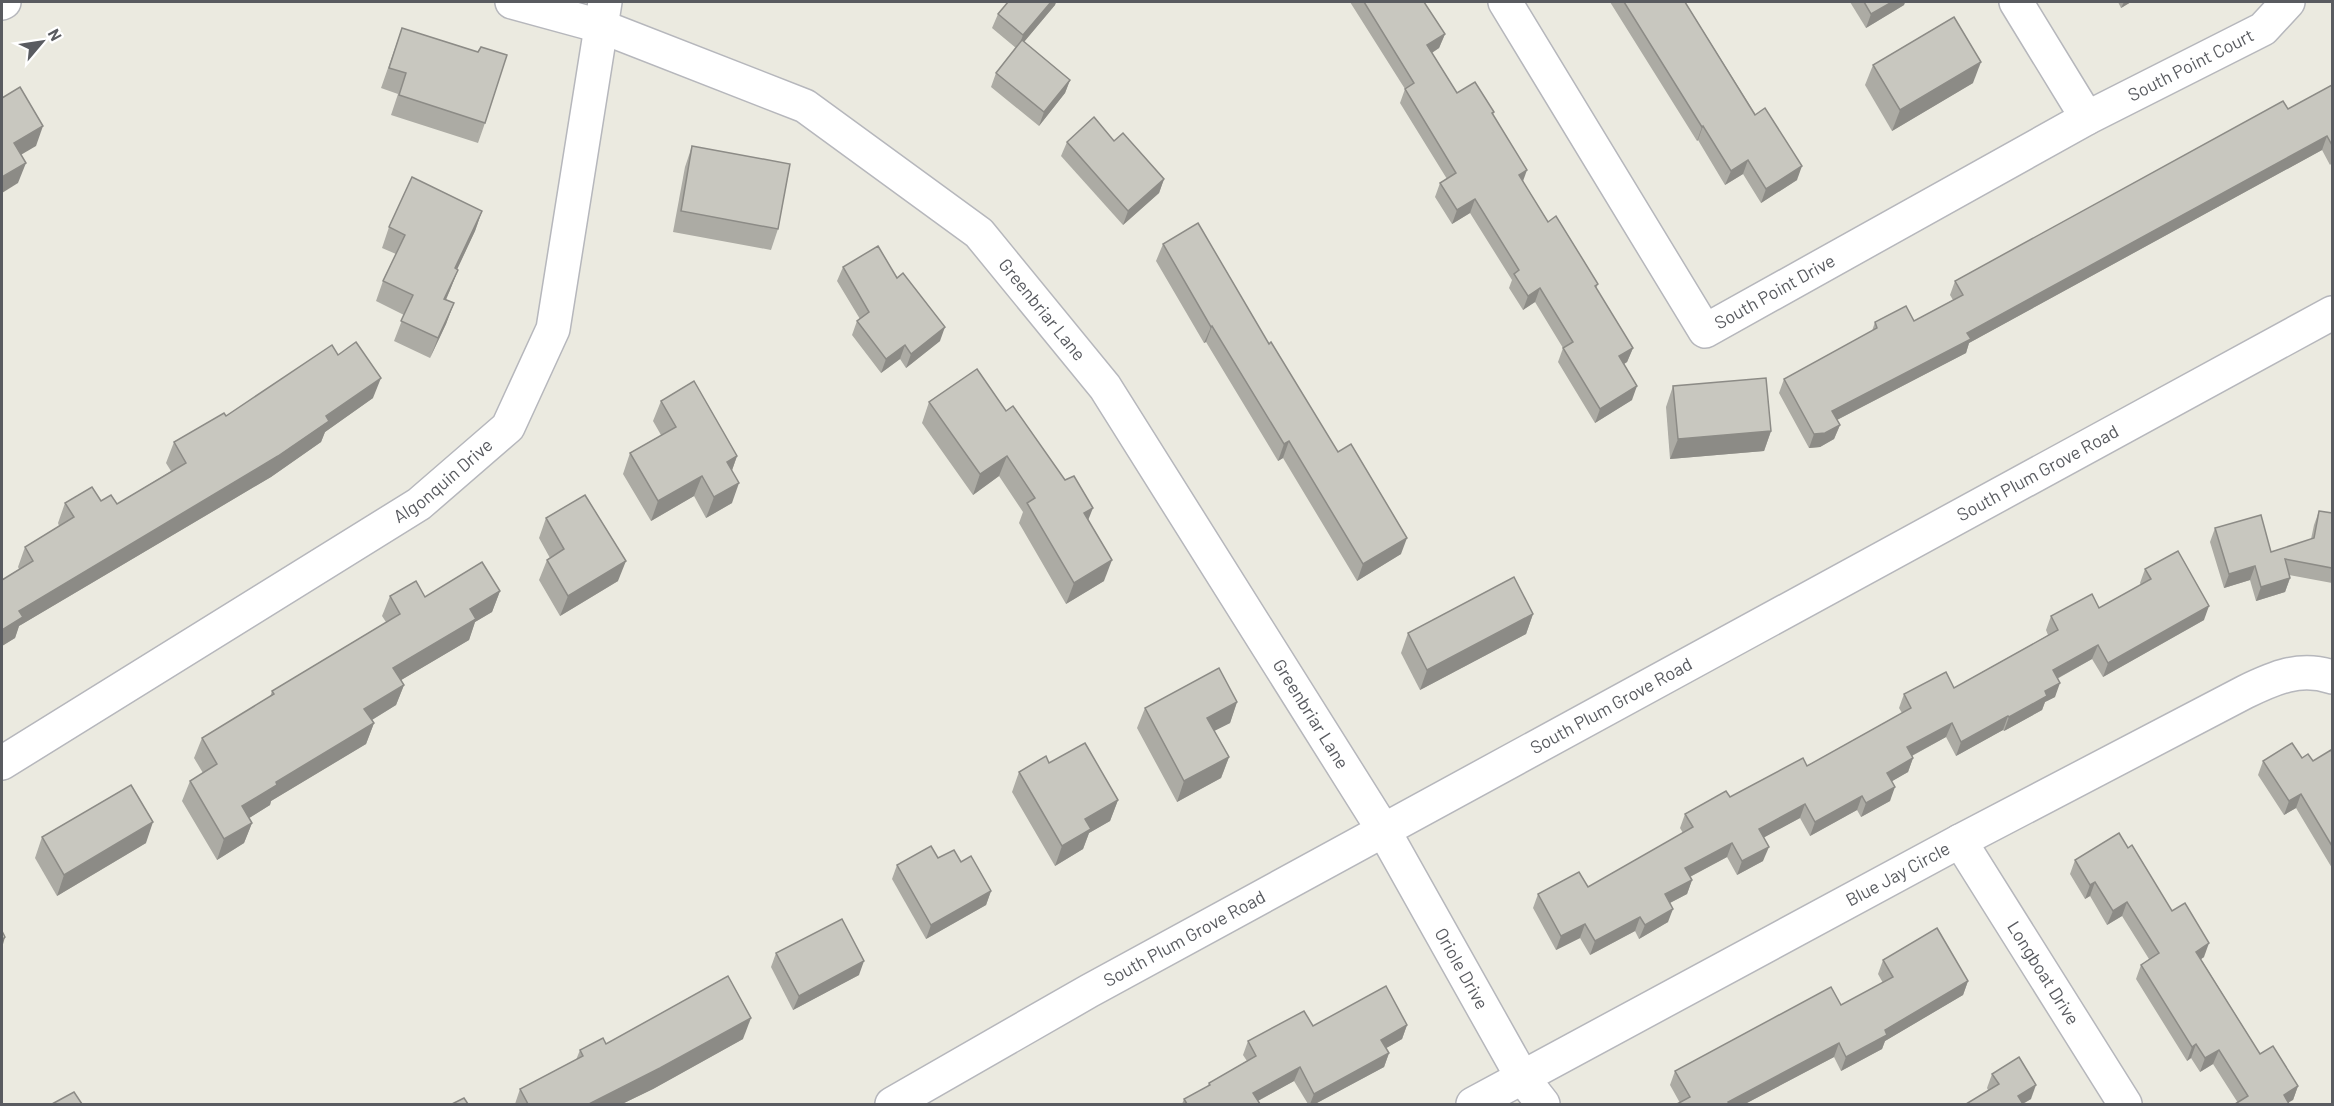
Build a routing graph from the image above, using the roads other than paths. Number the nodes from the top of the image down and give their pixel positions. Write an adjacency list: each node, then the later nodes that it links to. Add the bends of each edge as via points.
1 (512, 2): 5 (street, Greenbriar Lane)
2 (1505, 2): 6 (street, South Point Drive, via 1706,331)
3 (2016, 2): 6 (street)
4 (2288, 2): 6 (street, South Point Court, via 2263,29)
5 (603, 14): 9 (street, Algonquin Drive, via 553,329 508,427 419,504); 10 (street, Greenbriar Lane, via 805,106 979,233 1105,387)
6 (2087, 118)
7 (2332, 313): 10 (street, South Plum Grove Road)
8 (2332, 677): 11 (street, Blue Jay Circle, via 2312,672 2272,679)
9 (2, 763)
10 (1384, 831): 12 (street, Oriole Drive); 13 (street, South Plum Grove Road, via 1089,991)
11 (1960, 841): 12 (street, Blue Jay Circle); 16 (street, Longboat Drive)
12 (1522, 1077): 14 (street, Blue Jay Circle); 15 (street, Oriole Drive)
13 (892, 1104)
14 (1473, 1104)
15 (1543, 1104)
16 (2125, 1104)

